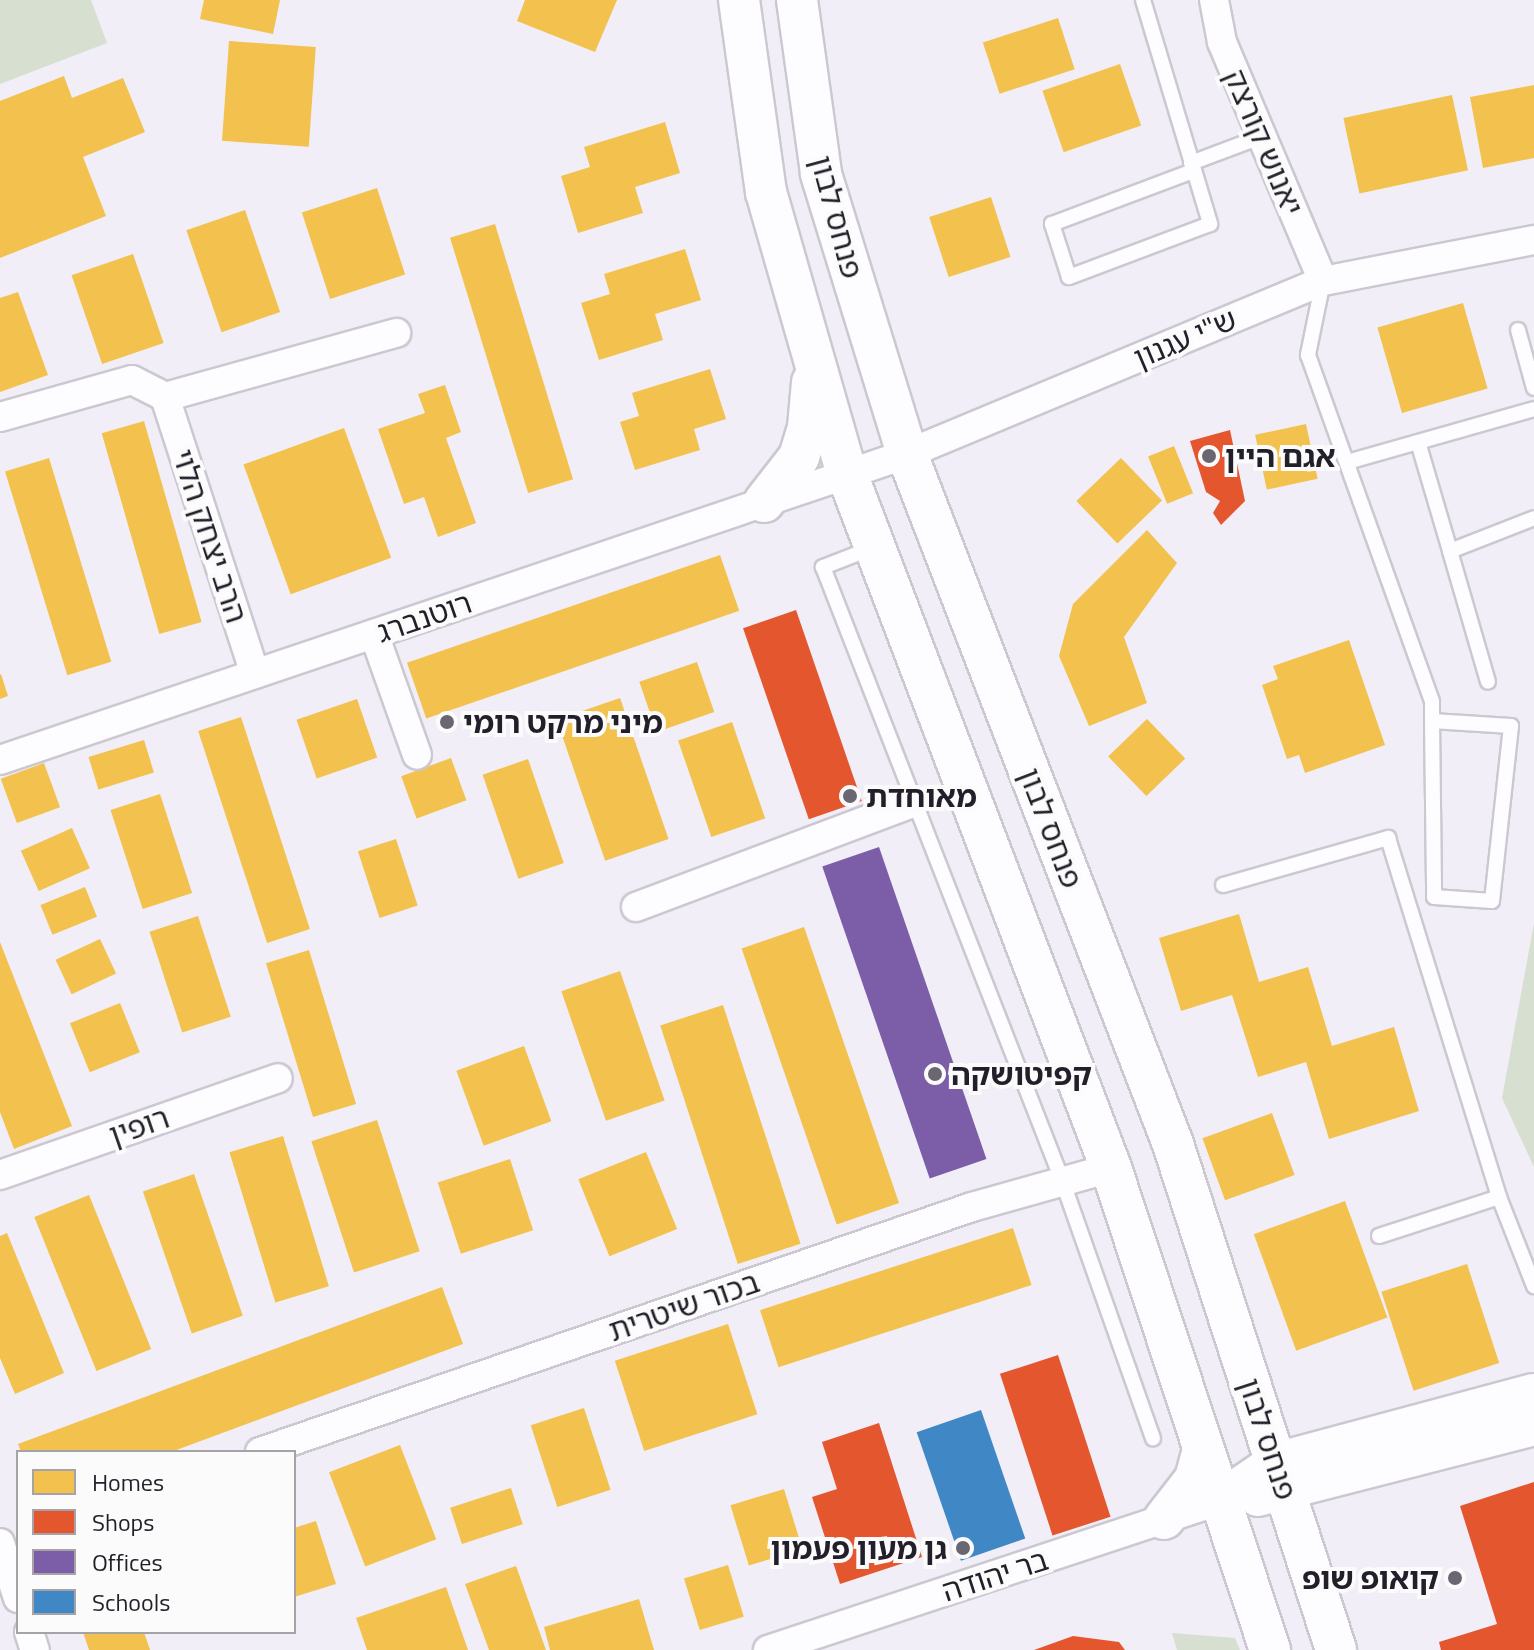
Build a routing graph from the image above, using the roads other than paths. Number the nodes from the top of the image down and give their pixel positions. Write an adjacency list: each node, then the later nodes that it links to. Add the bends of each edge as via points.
1 (739, 0): 11 (main road, פנחס לבון, via 766,192)
2 (797, 0): 17 (main road, פנחס לבון, via 821,174)
3 (1143, 0): 6 (lane)
4 (1214, 0): 5 (street, יאנוש קורצק, via 1222,42)
5 (1263, 136): 6 (lane); 8 (street, יאנוש קורצק)
6 (1192, 167): 6 (lane, via 1210,224 1069,277 1052,224)
7 (1534, 240): 8 (street, ש"י עגנון)
8 (1323, 281): 17 (street, ש"י עגנון); 18 (lane, via 1308,355)
9 (1518, 330): 12 (lane)
10 (396, 333): 13 (street)
11 (807, 334): 19 (main road, פנחס לבון); 20 (main road, via 813,391 808,427 799,457)
12 (1534, 388)
13 (165, 397): 15 (street, via 132,380); 25 (street, הרב יצחק הלוי)
14 (1534, 409): 16 (lane)
15 (0, 417)
16 (1418, 442): 18 (lane); 23 (lane)
17 (907, 454): 19 (street, ש"י עגנון); 45 (main road, פנחס לבון, via 1173,1144)
18 (1347, 462): 27 (lane, via 1432,702)
19 (847, 474): 20 (street, רוטנברג); 22 (main road, פנחס לבון)
20 (764, 502): 24 (street, רוטנברג)
21 (1534, 518): 23 (lane)
22 (874, 547): 30 (lane, via 823,567); 34 (main road, פנחס לבון)
23 (1450, 551): 26 (lane)
24 (374, 634): 25 (street, רוטנברג); 28 (street)
25 (255, 674): 29 (street, רוטנברג)
26 (1488, 682)
27 (1432, 721): 27 (lane, via 1511,726 1492,901 1434,897)
28 (417, 755)
29 (0, 760)
30 (915, 802): 32 (street); 36 (lane)
31 (1223, 885): 37 (lane, via 1388,838)
32 (636, 907)
33 (278, 1078): 35 (street, רופין)
34 (1111, 1168): 36 (street, בכור שיטרית); 43 (main road, פנחס לבון)
35 (0, 1175)
36 (1062, 1180): 42 (lane); 44 (street, בכור שיטרית)
37 (1499, 1197): 38 (lane); 39 (lane)
38 (1379, 1236)
39 (1534, 1286)
40 (1534, 1394): 45 (main road)
41 (1534, 1425): 45 (main road)
42 (1153, 1438)
43 (1203, 1449): 46 (main road, פנחס לבון); 47 (main road, via 1195,1479)
44 (266, 1450)
45 (1280, 1478): 46 (main road); 53 (main road, פנחס לבון)
46 (1222, 1500): 47 (street, בר יהודה); 52 (main road, פנחס לבון)
47 (1164, 1519): 50 (street, בר יהודה)
48 (0, 1542): 49 (street)
49 (16, 1592)
50 (820, 1642): 51 (street, בר יהודה)
51 (768, 1650)
52 (1270, 1650)
53 (1336, 1650)

